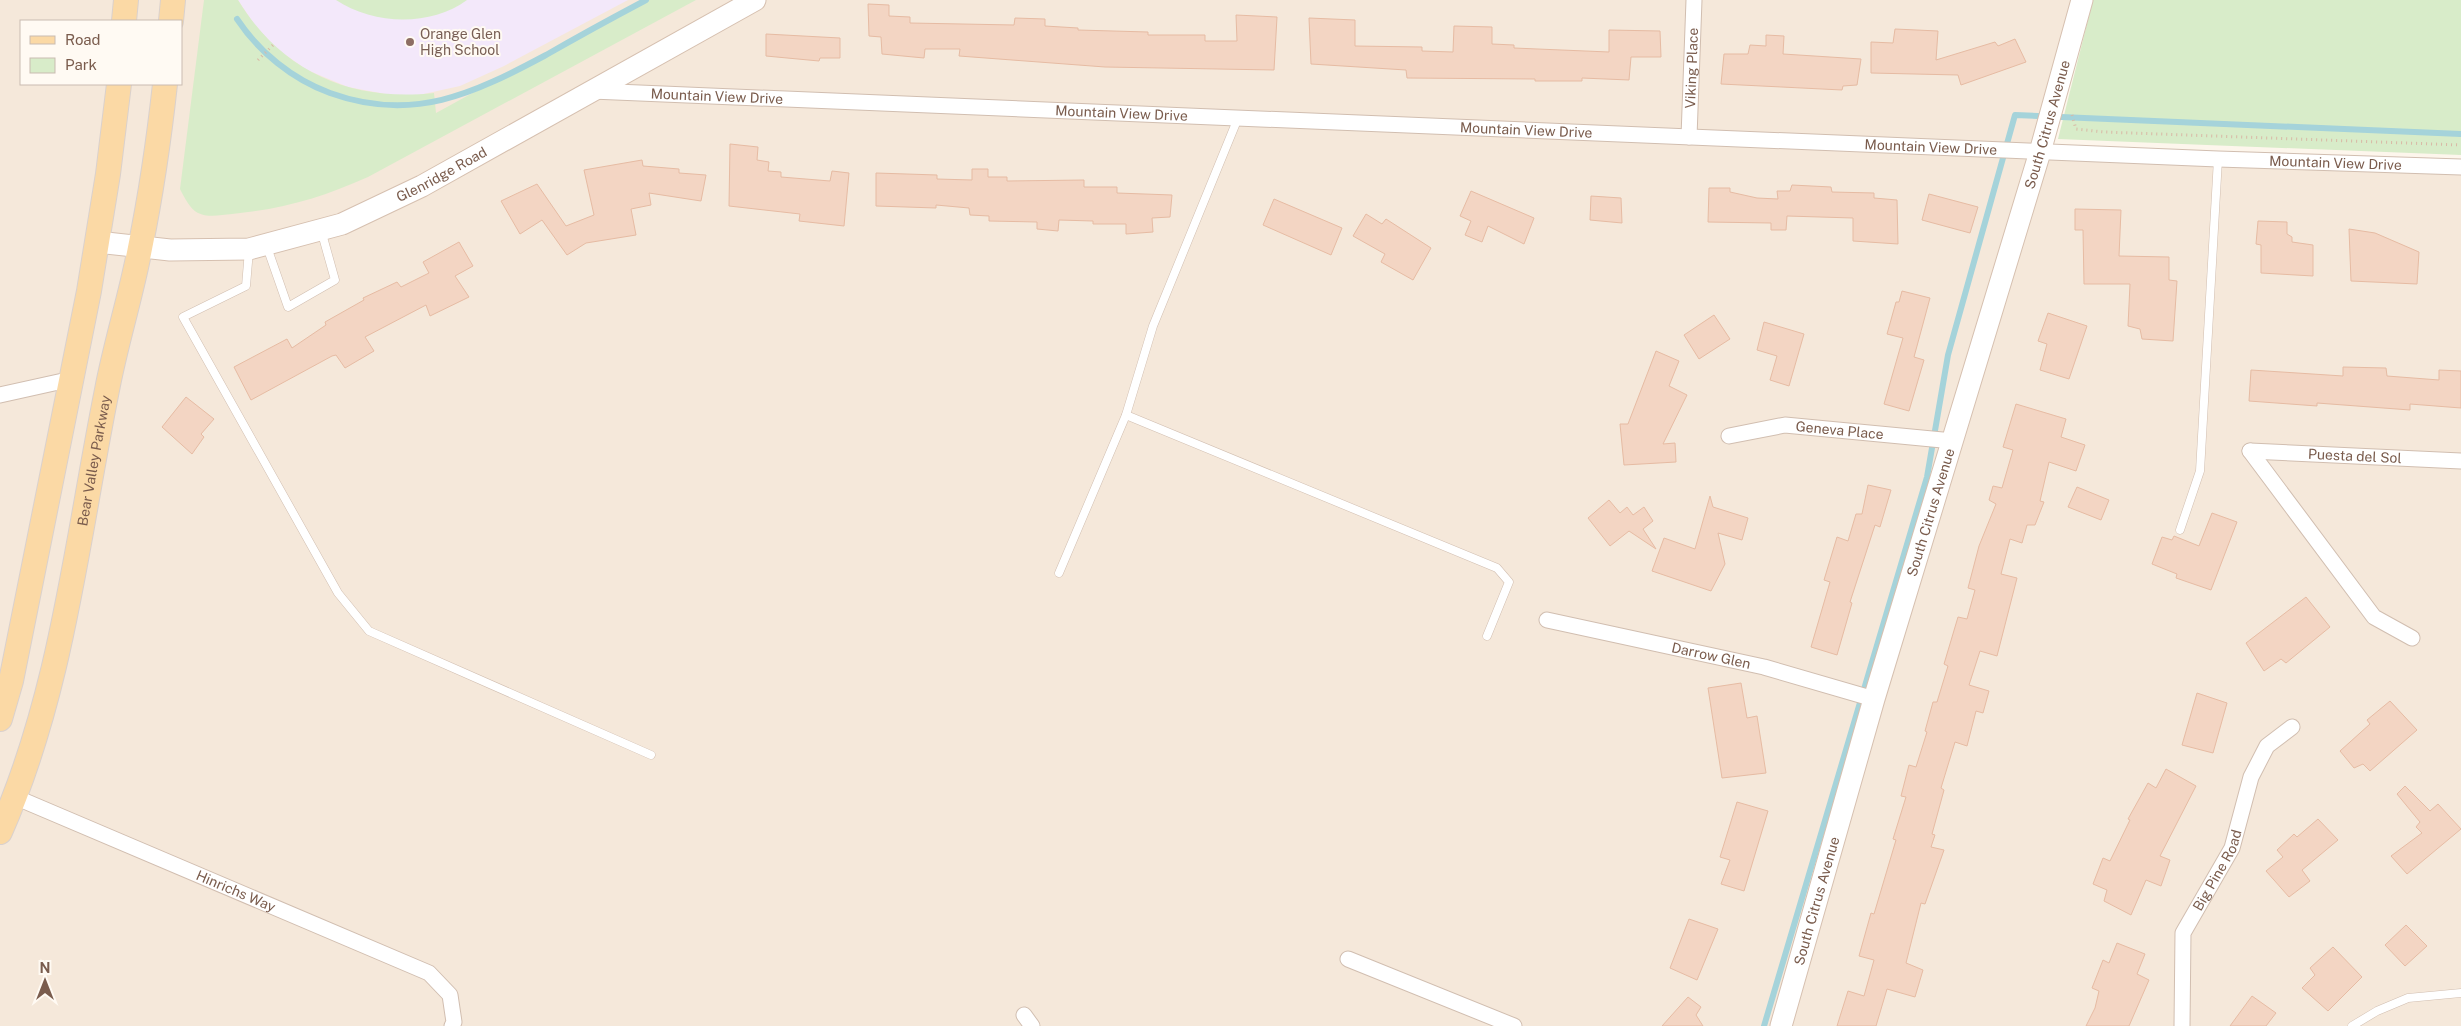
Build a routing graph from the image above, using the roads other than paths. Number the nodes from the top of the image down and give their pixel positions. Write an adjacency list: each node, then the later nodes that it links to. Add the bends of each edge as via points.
1 (126, 0): 6 (main road)
2 (173, 0): 7 (main road)
3 (755, 0): 10 (street, Glenridge Road)
4 (1694, 0): 12 (street, Viking Place)
5 (2082, 0): 13 (street, South Citrus Avenue)
6 (124, 20)
7 (171, 20)
8 (119, 85): 17 (main road)
9 (164, 85): 19 (main road, Bear Valley Parkway, via 160,129)
10 (591, 91): 11 (street, Mountain View Drive); 16 (street, Glenridge Road, via 422,186 342,224)
11 (1238, 118): 12 (street, Mountain View Drive); 22 (lane, via 1153,326)
12 (1689, 137): 13 (street, Mountain View Drive)
13 (2040, 152): 14 (street, Mountain View Drive); 24 (street, South Citrus Avenue)
14 (2218, 159): 15 (street, Mountain View Drive); 26 (lane, via 2200,471)
15 (2461, 167)
16 (321, 230): 18 (street, Glenridge Road); 18 (lane, via 335,280 288,307)
17 (97, 242): 19 (street, Glenridge Road); 20 (main road)
18 (258, 247): 19 (street, Glenridge Road); 34 (lane, via 246,286 183,317 338,593 369,631)
19 (140, 248): 35 (main road, Bear Valley Parkway, via 107,389 61,639 38,729)
20 (72, 379): 21 (street); 32 (main road, via 11,681)
21 (0, 395)
22 (1126, 415): 27 (lane); 29 (lane, via 1498,568 1509,582)
23 (1729, 436): 24 (street, Geneva Place, via 1785,425)
24 (1953, 441): 31 (street, South Citrus Avenue)
25 (2461, 461): 30 (street, Puesta del Sol, via 2250,451 2374,617)
26 (2180, 530)
27 (1059, 573)
28 (1547, 620): 31 (street, Darrow Glen, via 1764,667)
29 (1487, 636)
30 (2412, 638)
31 (1874, 699): 41 (street, South Citrus Avenue)
32 (0, 718)
33 (2292, 727): 42 (street, Big Pine Road, via 2267,746 2251,777 2232,848 2183,933)
34 (652, 755)
35 (15, 798): 36 (main road, Bear Valley Parkway); 39 (street, Hinrichs Way, via 429,972 450,995)
36 (0, 832)
37 (1348, 959): 40 (street)
38 (2461, 993): 43 (lane, via 2408,998)
39 (452, 1026)
40 (1514, 1026)
41 (1781, 1026)
42 (2182, 1026)
43 (2352, 1026)

